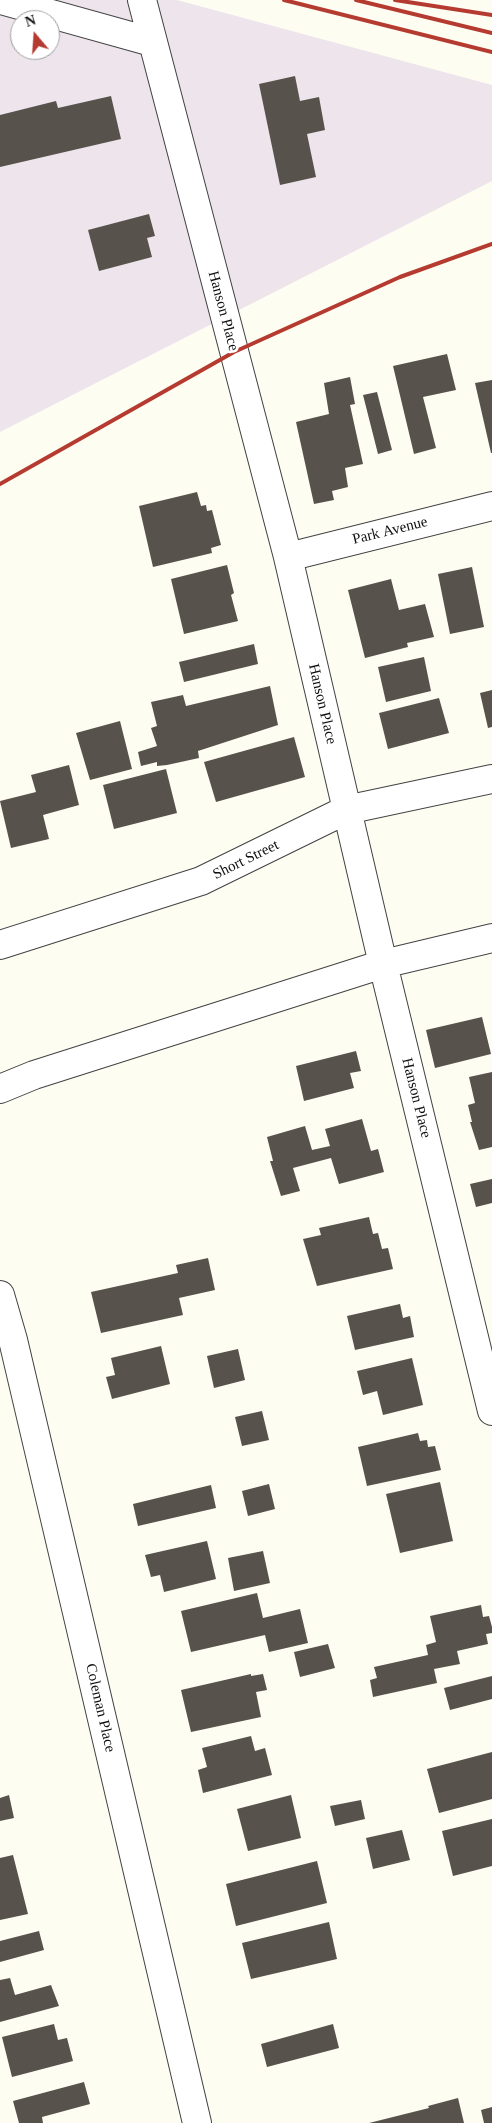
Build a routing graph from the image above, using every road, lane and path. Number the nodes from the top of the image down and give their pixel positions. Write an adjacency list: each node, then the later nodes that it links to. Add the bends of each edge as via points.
1 (1, 0): 3 (street)
2 (142, 0): 3 (street, Hanson Place)
3 (152, 42): 5 (street, Hanson Place)
4 (492, 506): 5 (street, Park Avenue)
5 (288, 557): 7 (street, Hanson Place)
6 (492, 780): 7 (street, Short Street)
7 (346, 810): 9 (street, Short Street, via 201,882); 10 (street, Hanson Place)
8 (492, 938): 10 (street)
9 (0, 946)
10 (383, 964): 11 (street, via 34,1075); 13 (street, Hanson Place)
11 (0, 1089)
12 (0, 1295): 14 (street, Coleman Place)
13 (492, 1411)
14 (197, 2123)

